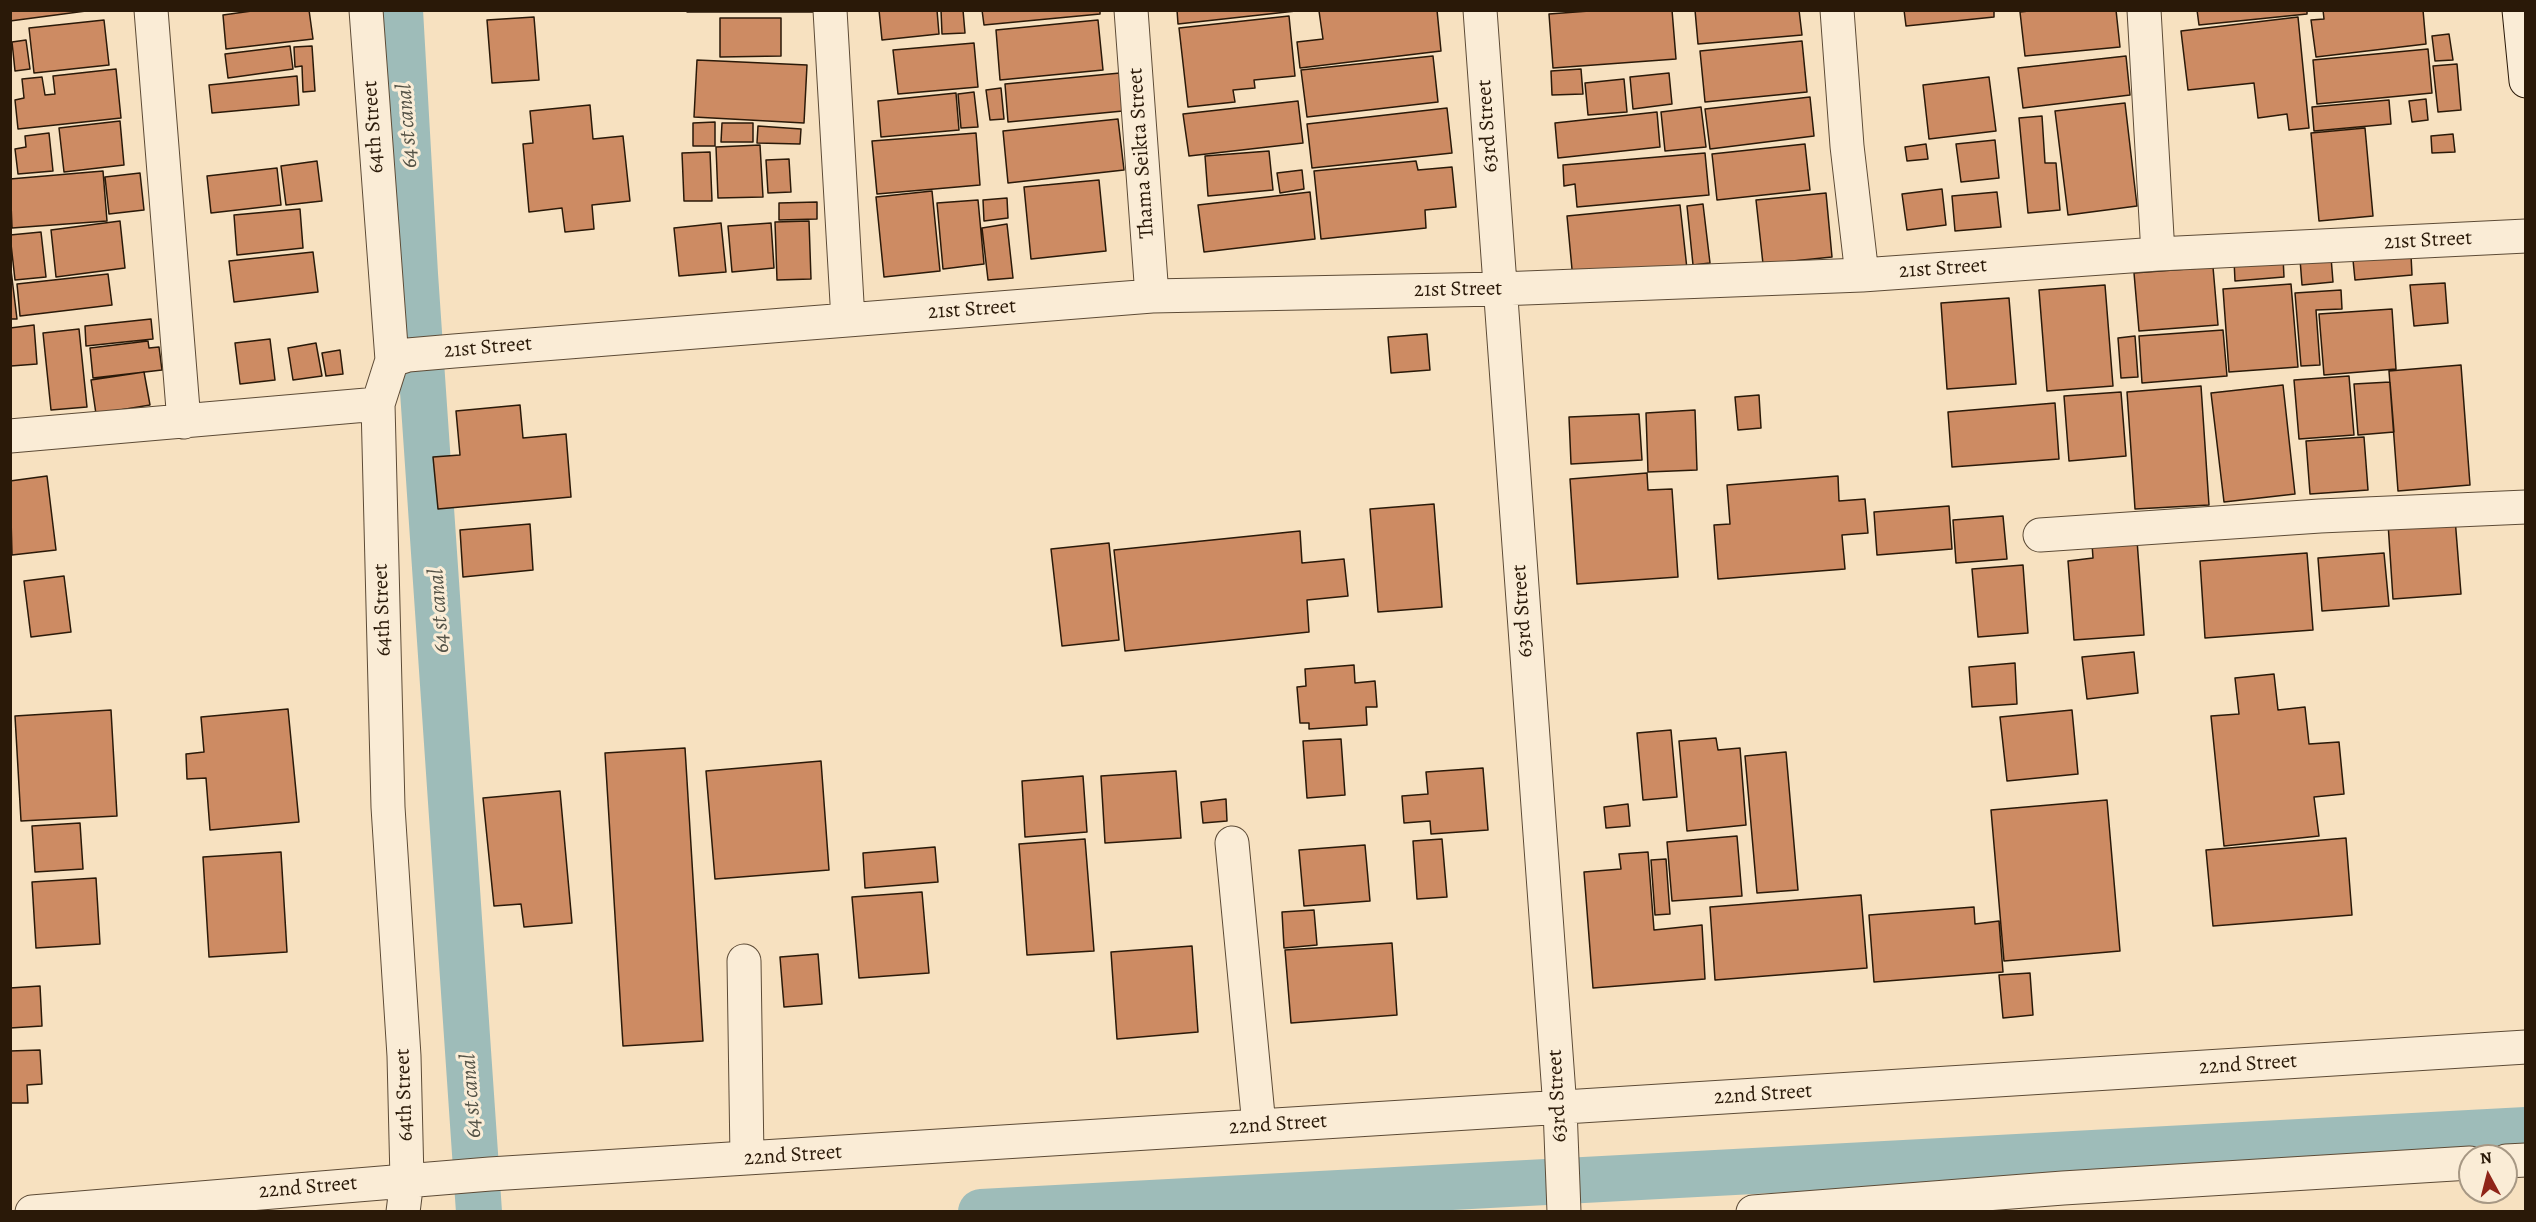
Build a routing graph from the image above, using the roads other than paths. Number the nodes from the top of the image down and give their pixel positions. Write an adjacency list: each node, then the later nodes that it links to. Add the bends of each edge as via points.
1 (151, 10): 18 (street)
2 (366, 10): 16 (street, 64th Street)
3 (830, 10): 15 (street)
4 (1131, 10): 14 (street, Thama Seikta Street)
5 (1480, 10): 13 (street, 63rd Street)
6 (1837, 10): 12 (street)
7 (2144, 10): 11 (street)
8 (2519, 10): 9 (street)
9 (2526, 81)
10 (2526, 236): 11 (street, 21st Street)
11 (2158, 254): 12 (street, 21st Street)
12 (1862, 275): 13 (street, 21st Street)
13 (1499, 289): 14 (street, 21st Street); 25 (street, 63rd Street)
14 (1152, 297): 15 (street, 21st Street)
15 (848, 320): 16 (street, 21st Street)
16 (400, 358): 17 (street, 64th Street)
17 (378, 404): 18 (street); 29 (street, 64th Street, via 388,807)
18 (184, 422): 19 (street)
19 (10, 436)
20 (2526, 507): 21 (street)
21 (2040, 535)
22 (1232, 843): 26 (street)
23 (744, 961): 27 (street)
24 (2526, 1047): 25 (street, 22nd Street)
25 (1560, 1108): 26 (street, 22nd Street); 30 (street, 63rd Street)
26 (1258, 1126): 27 (street, 22nd Street)
27 (747, 1158): 29 (street, 22nd Street, via 490,1174)
28 (2458, 1164): 32 (street)
29 (413, 1195): 31 (street, 22nd Street)
30 (1564, 1204)
31 (32, 1212)
32 (1753, 1212)

